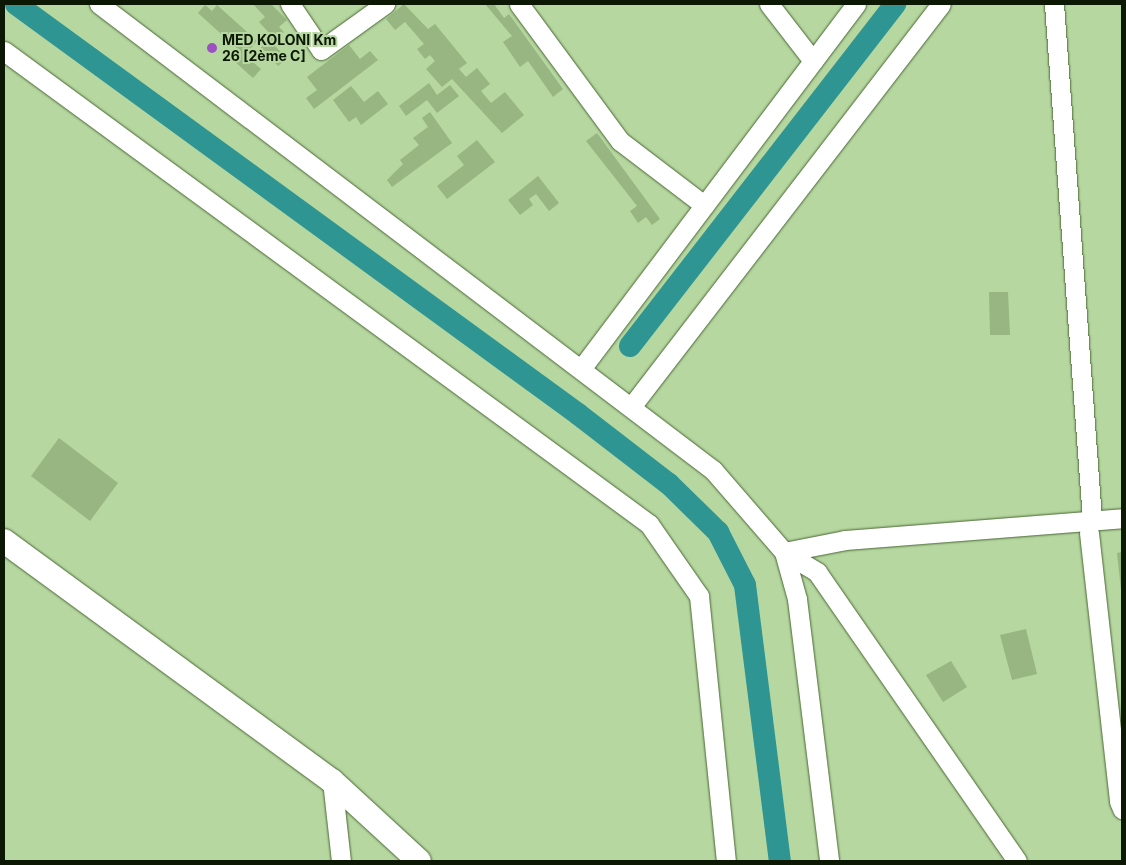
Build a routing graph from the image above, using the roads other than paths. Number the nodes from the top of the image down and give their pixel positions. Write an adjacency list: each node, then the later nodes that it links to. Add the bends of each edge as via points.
1 (99, 4): 12 (street)
2 (290, 4): 3 (street, via 321,50)
3 (385, 4)
4 (519, 4): 11 (street, via 620,141)
5 (769, 4): 10 (street)
6 (856, 4): 10 (street)
7 (941, 4): 13 (street)
8 (1054, 4): 15 (street)
9 (4, 51): 22 (street, via 649,524 699,596)
10 (813, 61): 11 (street)
11 (704, 205): 12 (street)
12 (581, 369): 13 (street)
13 (630, 407): 17 (street, via 713,470)
14 (1122, 518): 15 (street)
15 (1090, 526): 17 (street, via 845,540); 19 (street, via 1118,801)
16 (4, 541): 18 (street)
17 (784, 552): 23 (street, via 797,599); 24 (street, via 817,572)
18 (332, 781): 20 (street); 21 (street)
19 (1122, 809)
20 (341, 861)
21 (419, 861)
22 (726, 861)
23 (829, 861)
24 (1018, 861)

